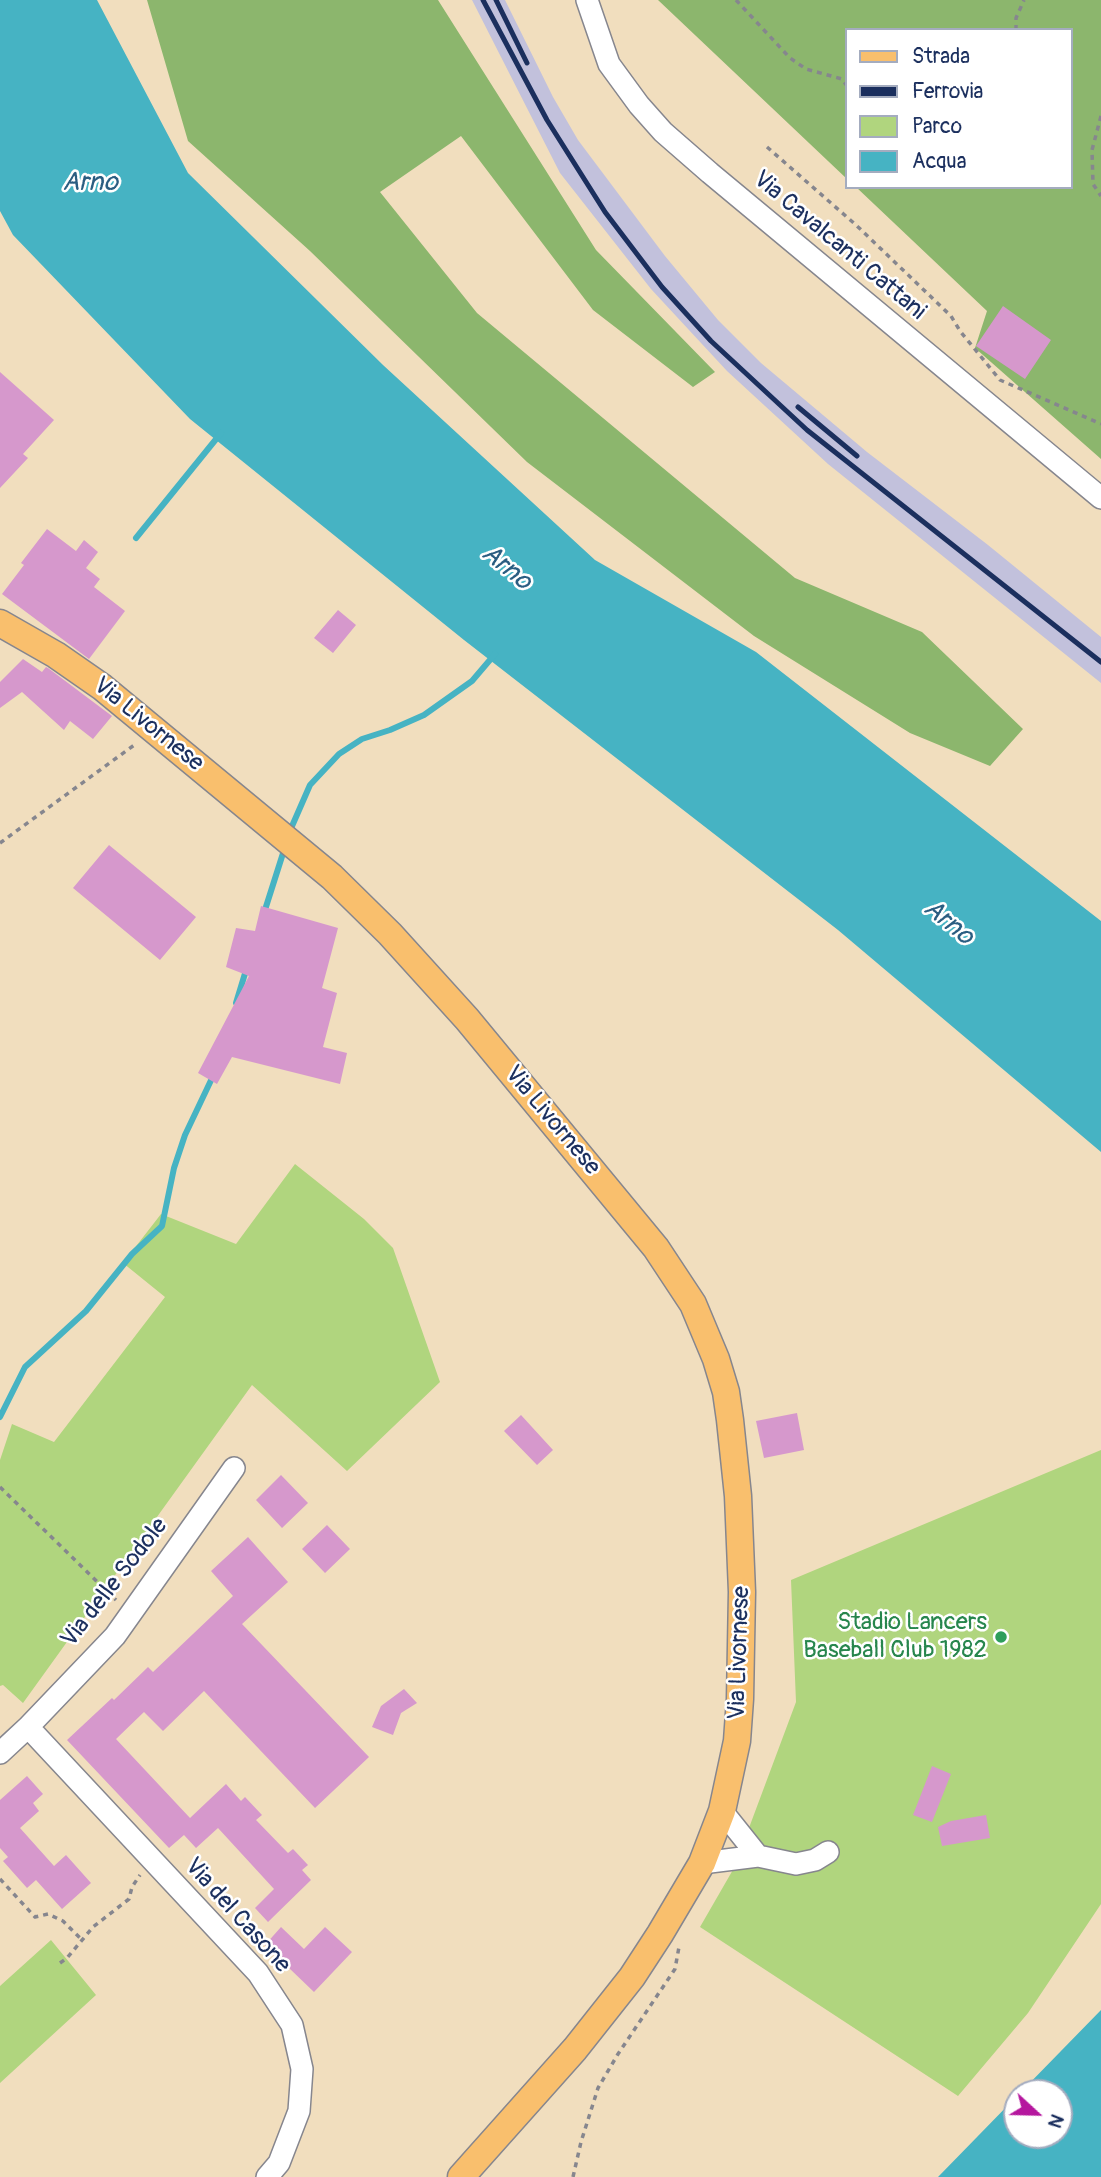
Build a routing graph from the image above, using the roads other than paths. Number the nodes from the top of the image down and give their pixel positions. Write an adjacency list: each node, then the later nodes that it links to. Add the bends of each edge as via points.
1 (587, 0): 2 (street, Via Cavalcanti Cattani, via 609,64 663,132)
2 (1101, 498)
3 (0, 623): 7 (main road, Via Livornese, via 102,687 332,877 467,1019 623,1206 693,1304 726,1392 738,1496 743,1592 740,1699 737,1741)
4 (234, 1468): 5 (street, Via delle Sodole, via 115,1636)
5 (28, 1727): 6 (street, Via delle Sodole); 11 (street, Via del Casone, via 258,1973 292,2025 302,2069 299,2111 279,2163)
6 (0, 1753)
7 (722, 1811): 9 (street); 10 (main road, Via Livornese)
8 (828, 1852): 9 (street, via 796,1864)
9 (758, 1856): 10 (street)
10 (702, 1863): 12 (main road, Via Livornese, via 632,1976 575,2049)
11 (267, 2177)
12 (461, 2177)

